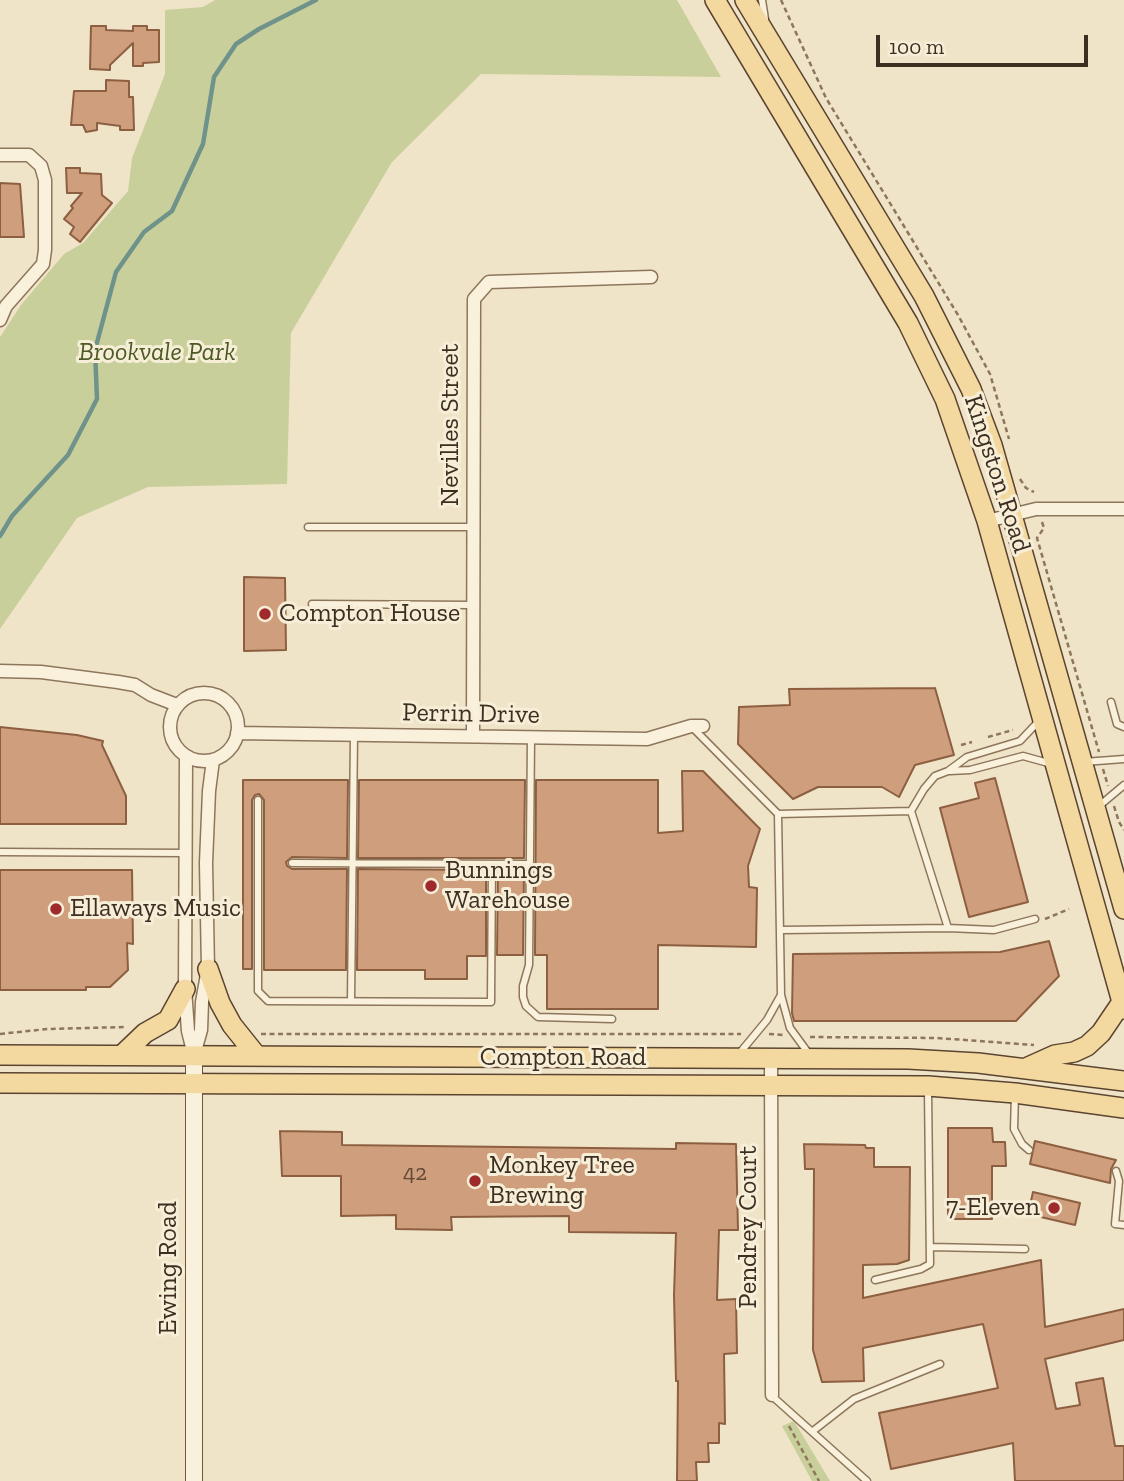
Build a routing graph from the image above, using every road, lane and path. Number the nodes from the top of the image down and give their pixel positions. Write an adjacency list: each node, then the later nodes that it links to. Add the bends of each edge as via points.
1 (715, 0): 10 (main road, Kingston Road, via 908,323 945,399)
2 (746, 0): 4 (main road, Kingston Road)
3 (762, 0): 4 (lane, Kingston Road)
4 (769, 39): 9 (main road, Kingston Road, via 948,341 971,389)
5 (0, 155): 7 (street, via 29,155 41,166 45,250 43,264 6,306)
6 (651, 277): 13 (street, Nevilles Street, via 489,282 474,299)
7 (0, 320)
8 (1124, 509): 9 (street, via 1036,509)
9 (1012, 514): 10 (street); 33 (main road, Kingston Road)
10 (987, 521): 19 (main road, Kingston Road)
11 (1042, 522): 33 (path, via 1044,528 1037,538)
12 (307, 527): 13 (lane)
13 (474, 527): 15 (street, Nevilles Street)
14 (312, 604): 15 (lane)
15 (474, 606): 25 (street, Nevilles Street)
16 (0, 671): 18 (street, via 135,685)
17 (1111, 702): 21 (lane, via 1117,724)
18 (177, 705): 23 (street, via 196,694 217,695 233,709); 30 (street, via 170,729 173,742)
19 (1042, 718): 34 (main road, Kingston Road); 35 (lane, via 1020,741 967,757)
20 (697, 726): 26 (street, Perrin Drive, via 647,739); 41 (lane)
21 (1124, 727)
22 (1013, 730): 27 (path)
23 (237, 733): 24 (street, Perrin Drive); 32 (street, via 228,751)
24 (354, 735): 25 (street, Perrin Drive); 46 (lane)
25 (473, 736): 26 (street, Perrin Drive)
26 (531, 737): 48 (lane)
27 (988, 737)
28 (972, 742): 29 (path)
29 (961, 745)
30 (186, 756): 32 (street); 44 (street, Ewing Road)
31 (1124, 759): 33 (lane)
32 (213, 760): 54 (street, Ewing Road, via 206,863)
33 (1092, 762): 37 (path); 39 (main road, Kingston Road)
34 (1055, 765): 35 (lane, via 1023,756); 58 (main road, Kingston Road)
35 (948, 771): 40 (lane, via 930,781)
36 (1124, 785): 37 (lane)
37 (1111, 795): 39 (lane); 42 (path)
38 (258, 800): 57 (lane, via 258,991 268,1001)
39 (1096, 810): 50 (main road, Kingston Road)
40 (911, 811): 41 (lane); 52 (lane)
41 (778, 814): 53 (lane)
42 (1124, 830)
43 (0, 852): 44 (lane)
44 (186, 853): 55 (street, Ewing Road)
45 (292, 863): 46 (lane)
46 (352, 864): 47 (lane); 57 (lane)
47 (492, 864): 48 (lane); 57 (lane, via 491,1002)
48 (529, 864): 59 (lane, via 526,1006 548,1019)
49 (1069, 909): 51 (path)
50 (1124, 909)
51 (1035, 919): 52 (lane, via 994,930)
52 (948, 928): 53 (lane)
53 (782, 930): 56 (lane)
54 (208, 969): 70 (street, Ewing Road); 71 (main road, via 232,1025)
55 (185, 989): 69 (main road, via 168,1020 145,1033); 70 (street, Ewing Road)
56 (781, 995): 72 (lane); 74 (lane, via 790,1028)
57 (351, 1001)
58 (1123, 1005): 75 (main road, via 1087,1046)
59 (612, 1019)
60 (131, 1027): 61 (path)
61 (0, 1034)
62 (259, 1034): 63 (path)
63 (746, 1034)
64 (765, 1034): 65 (path)
65 (788, 1036)
66 (803, 1037): 67 (path)
67 (1042, 1044)
68 (0, 1055): 69 (main road, Compton Road)
69 (122, 1055): 70 (main road, Compton Road)
70 (194, 1055): 71 (main road, Compton Road); 77 (main road, Ewing Road)
71 (256, 1055): 72 (main road, Compton Road)
72 (736, 1058): 73 (main road, Compton Road)
73 (771, 1058): 74 (main road, Compton Road); 79 (street, Pendrey Court)
74 (813, 1058): 75 (main road, Compton Road, via 921,1060)
75 (1025, 1069): 76 (main road, Compton Road)
76 (1124, 1081)
77 (195, 1082): 78 (main road, Compton Road); 79 (main road, Compton Road); 92 (main road, Ewing Road)
78 (0, 1083)
79 (772, 1085): 80 (main road, Compton Road); 90 (street, Pendrey Court)
80 (928, 1086): 81 (main road, Compton Road); 86 (lane)
81 (1015, 1093): 82 (main road, Compton Road); 83 (lane, via 1014,1129)
82 (1124, 1108)
83 (1029, 1150)
84 (1116, 1171): 85 (lane, via 1115,1224)
85 (1124, 1226)
86 (931, 1247): 87 (lane); 88 (lane, via 930,1264)
87 (1025, 1249)
88 (875, 1280)
89 (940, 1364): 91 (lane, via 854,1399)
90 (772, 1395): 91 (lane); 93 (path)
91 (813, 1431): 94 (lane)
92 (194, 1481)
93 (819, 1481)
94 (867, 1481)

